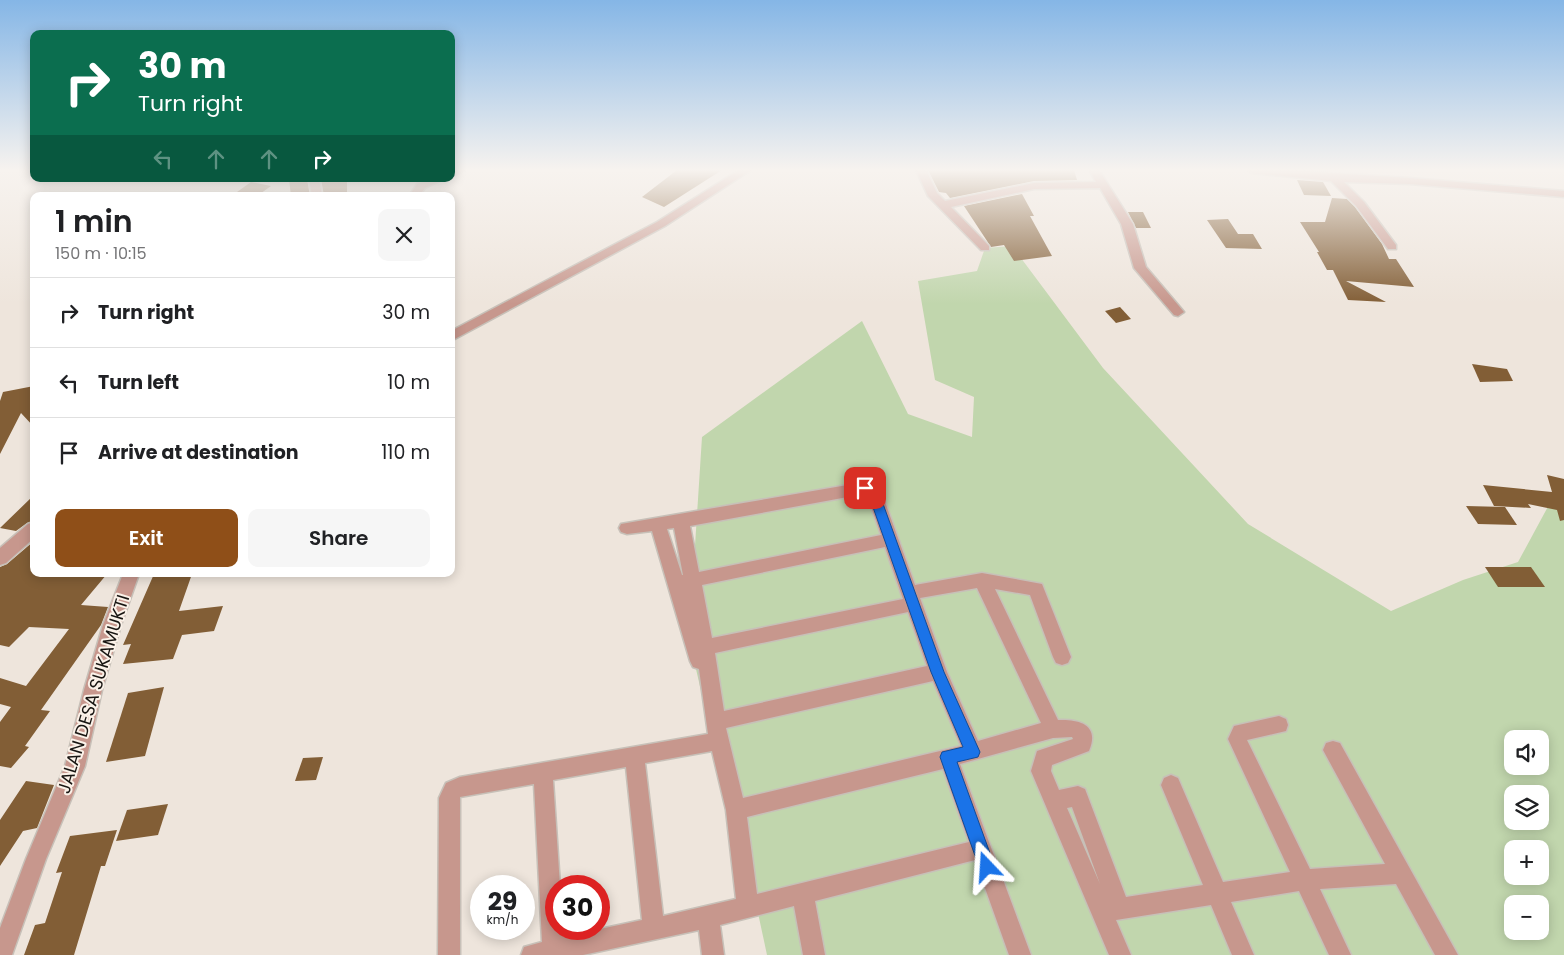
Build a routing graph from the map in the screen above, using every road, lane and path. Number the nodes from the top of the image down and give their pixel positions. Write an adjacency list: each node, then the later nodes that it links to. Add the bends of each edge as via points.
1 (676, 215): 8 (street)
2 (953, 215): 6 (street)
3 (1121, 215): 7 (street, via 1140,268)
4 (1368, 215): 5 (street)
5 (1392, 247)
6 (985, 248)
7 (1178, 312)
8 (455, 335)
9 (681, 521): 10 (street); 13 (street, via 865,488 872,490); 17 (street)
10 (658, 524): 11 (street); 17 (street)
11 (626, 528)
12 (30, 532): 14 (street)
13 (890, 540): 17 (street); 18 (street)
14 (0, 558)
15 (130, 577): 43 (street, JALAN DESA SUKAMUKTI, via 96,680 75,766)
16 (982, 580): 18 (street); 20 (street, via 1036,589); 24 (street)
17 (684, 582): 19 (street)
18 (911, 598): 19 (street); 21 (street)
19 (700, 648): 22 (street)
20 (1062, 657)
21 (938, 672): 22 (street); 27 (street)
22 (717, 721): 25 (street)
23 (1279, 725): 35 (street, via 1241,732 1237,739)
24 (1053, 729): 27 (street); 39 (street, via 1074,728 1082,733 1082,745 1053,754 1041,762 1041,771 1054,800 1078,796)
25 (719, 741): 28 (street); 32 (street)
26 (1333, 750): 34 (street)
27 (973, 752): 29 (street)
28 (634, 755): 30 (street); 41 (street)
29 (948, 757): 32 (street); 33 (street)
30 (543, 774): 42 (street); 44 (street, via 453,790 449,798)
31 (1171, 785): 36 (street)
32 (736, 810): 38 (street)
33 (980, 849): 37 (street); 48 (street)
34 (1402, 873): 35 (street); 52 (street)
35 (1304, 880): 36 (street); 51 (street)
36 (1216, 892): 39 (street); 50 (street)
37 (803, 894): 38 (street); 47 (street)
38 (748, 906): 40 (street)
39 (1111, 910): 49 (street)
40 (708, 917): 41 (street); 46 (street)
41 (654, 927): 42 (street)
42 (554, 949): 45 (street)
43 (1, 955)
44 (449, 955)
45 (532, 955)
46 (713, 955)
47 (814, 955)
48 (1020, 955)
49 (1120, 955)
50 (1243, 955)
51 (1340, 955)
52 (1447, 955)

